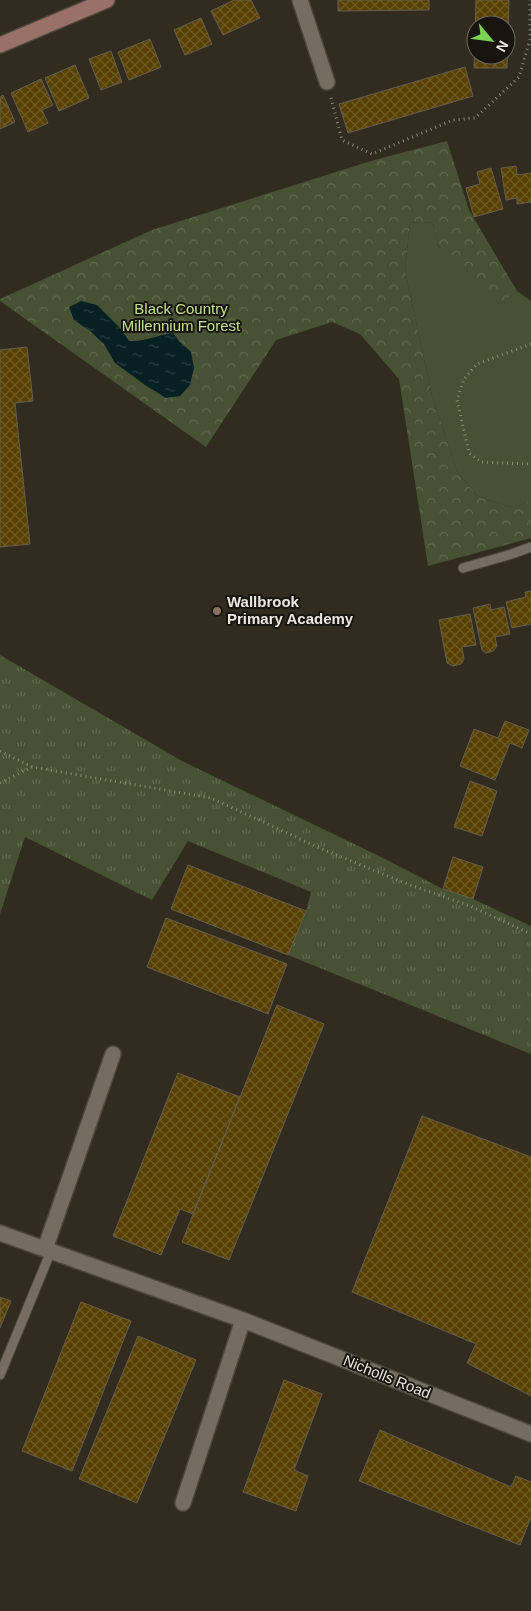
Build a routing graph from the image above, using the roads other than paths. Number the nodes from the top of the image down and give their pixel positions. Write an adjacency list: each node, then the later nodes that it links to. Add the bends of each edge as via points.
1 (107, 0): 3 (main road)
2 (300, 0): 4 (street)
3 (0, 45)
4 (327, 82)
5 (531, 547): 6 (lane)
6 (463, 568)
7 (113, 1054): 9 (street)
8 (0, 1233): 9 (street, Nicholls Road)
9 (48, 1250): 10 (street, Nicholls Road); 11 (lane)
10 (244, 1320): 12 (street, Nicholls Road); 13 (street)
11 (0, 1374)
12 (531, 1434)
13 (183, 1503)

